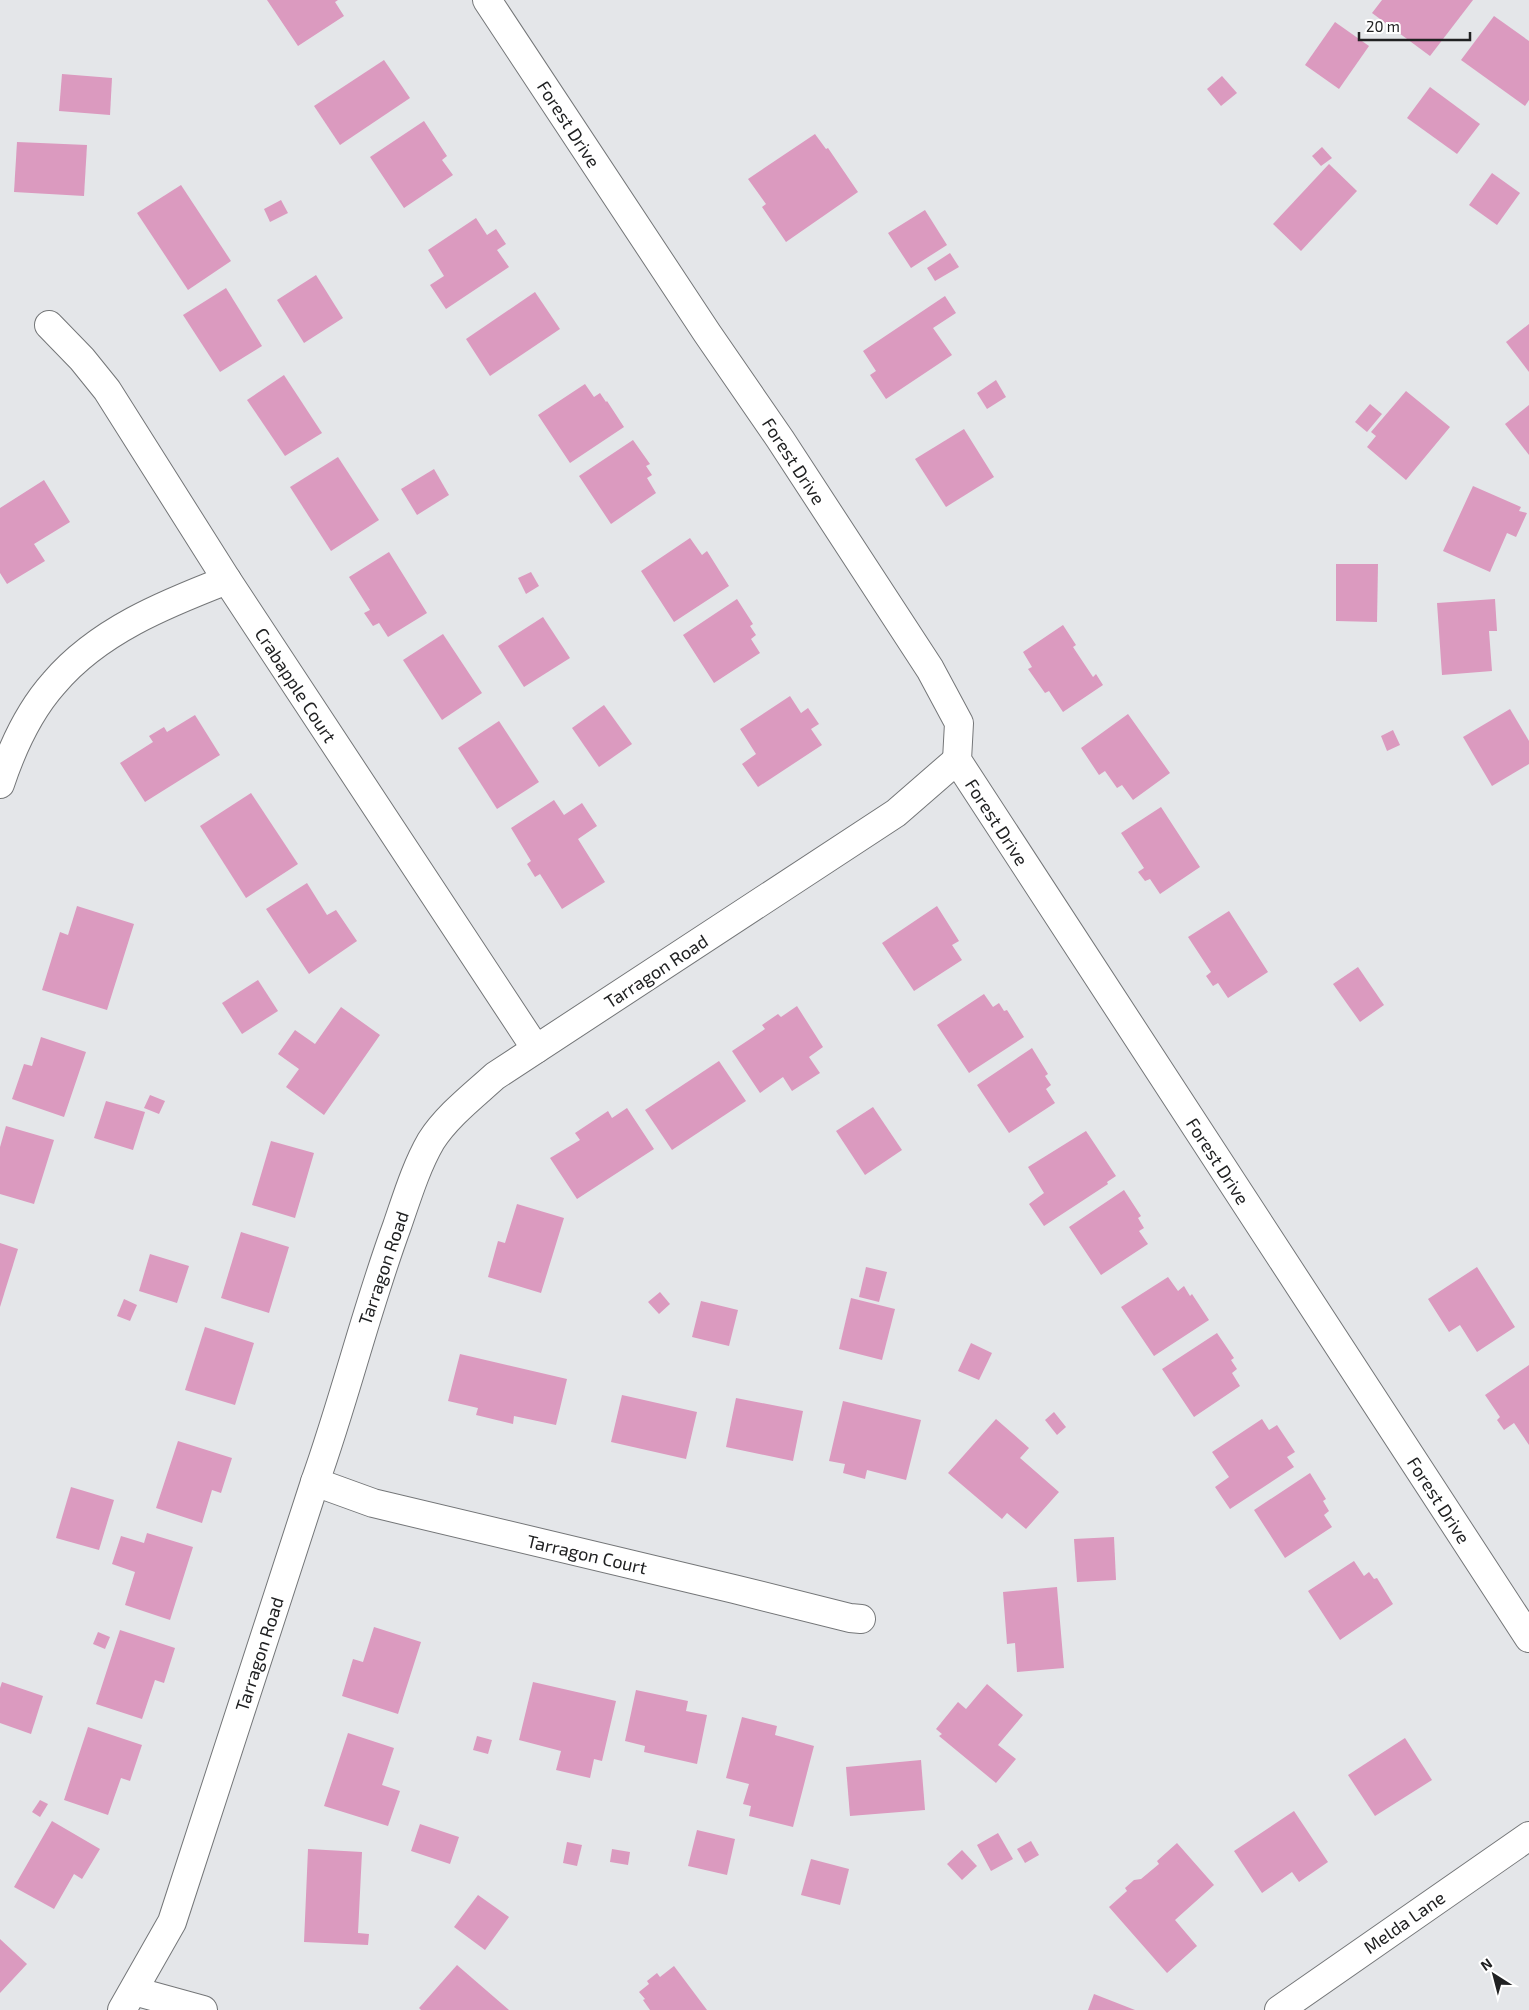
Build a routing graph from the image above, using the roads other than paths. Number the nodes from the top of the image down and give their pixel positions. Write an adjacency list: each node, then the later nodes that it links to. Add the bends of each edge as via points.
1 (487, 0): 4 (street, Forest Drive, via 930,669 959,723)
2 (49, 326): 3 (street, Crabapple Court, via 107,390)
3 (227, 580): 5 (street, via 130,623 75,661 53,684 20,732); 6 (street, Crabapple Court)
4 (957, 760): 6 (street, Tarragon Road, via 896,813); 9 (street, Forest Drive)
5 (0, 784)
6 (536, 1049): 7 (street, Tarragon Road, via 495,1076 448,1120 420,1162 382,1268 336,1424)
7 (315, 1482): 8 (street, Tarragon Court, via 373,1503); 11 (street, Tarragon Road, via 172,1922)
8 (861, 1619)
9 (1529, 1638)
10 (1529, 1836): 13 (street, Melda Lane)
11 (128, 2001): 12 (street)
12 (203, 2010)
13 (1279, 2010)

